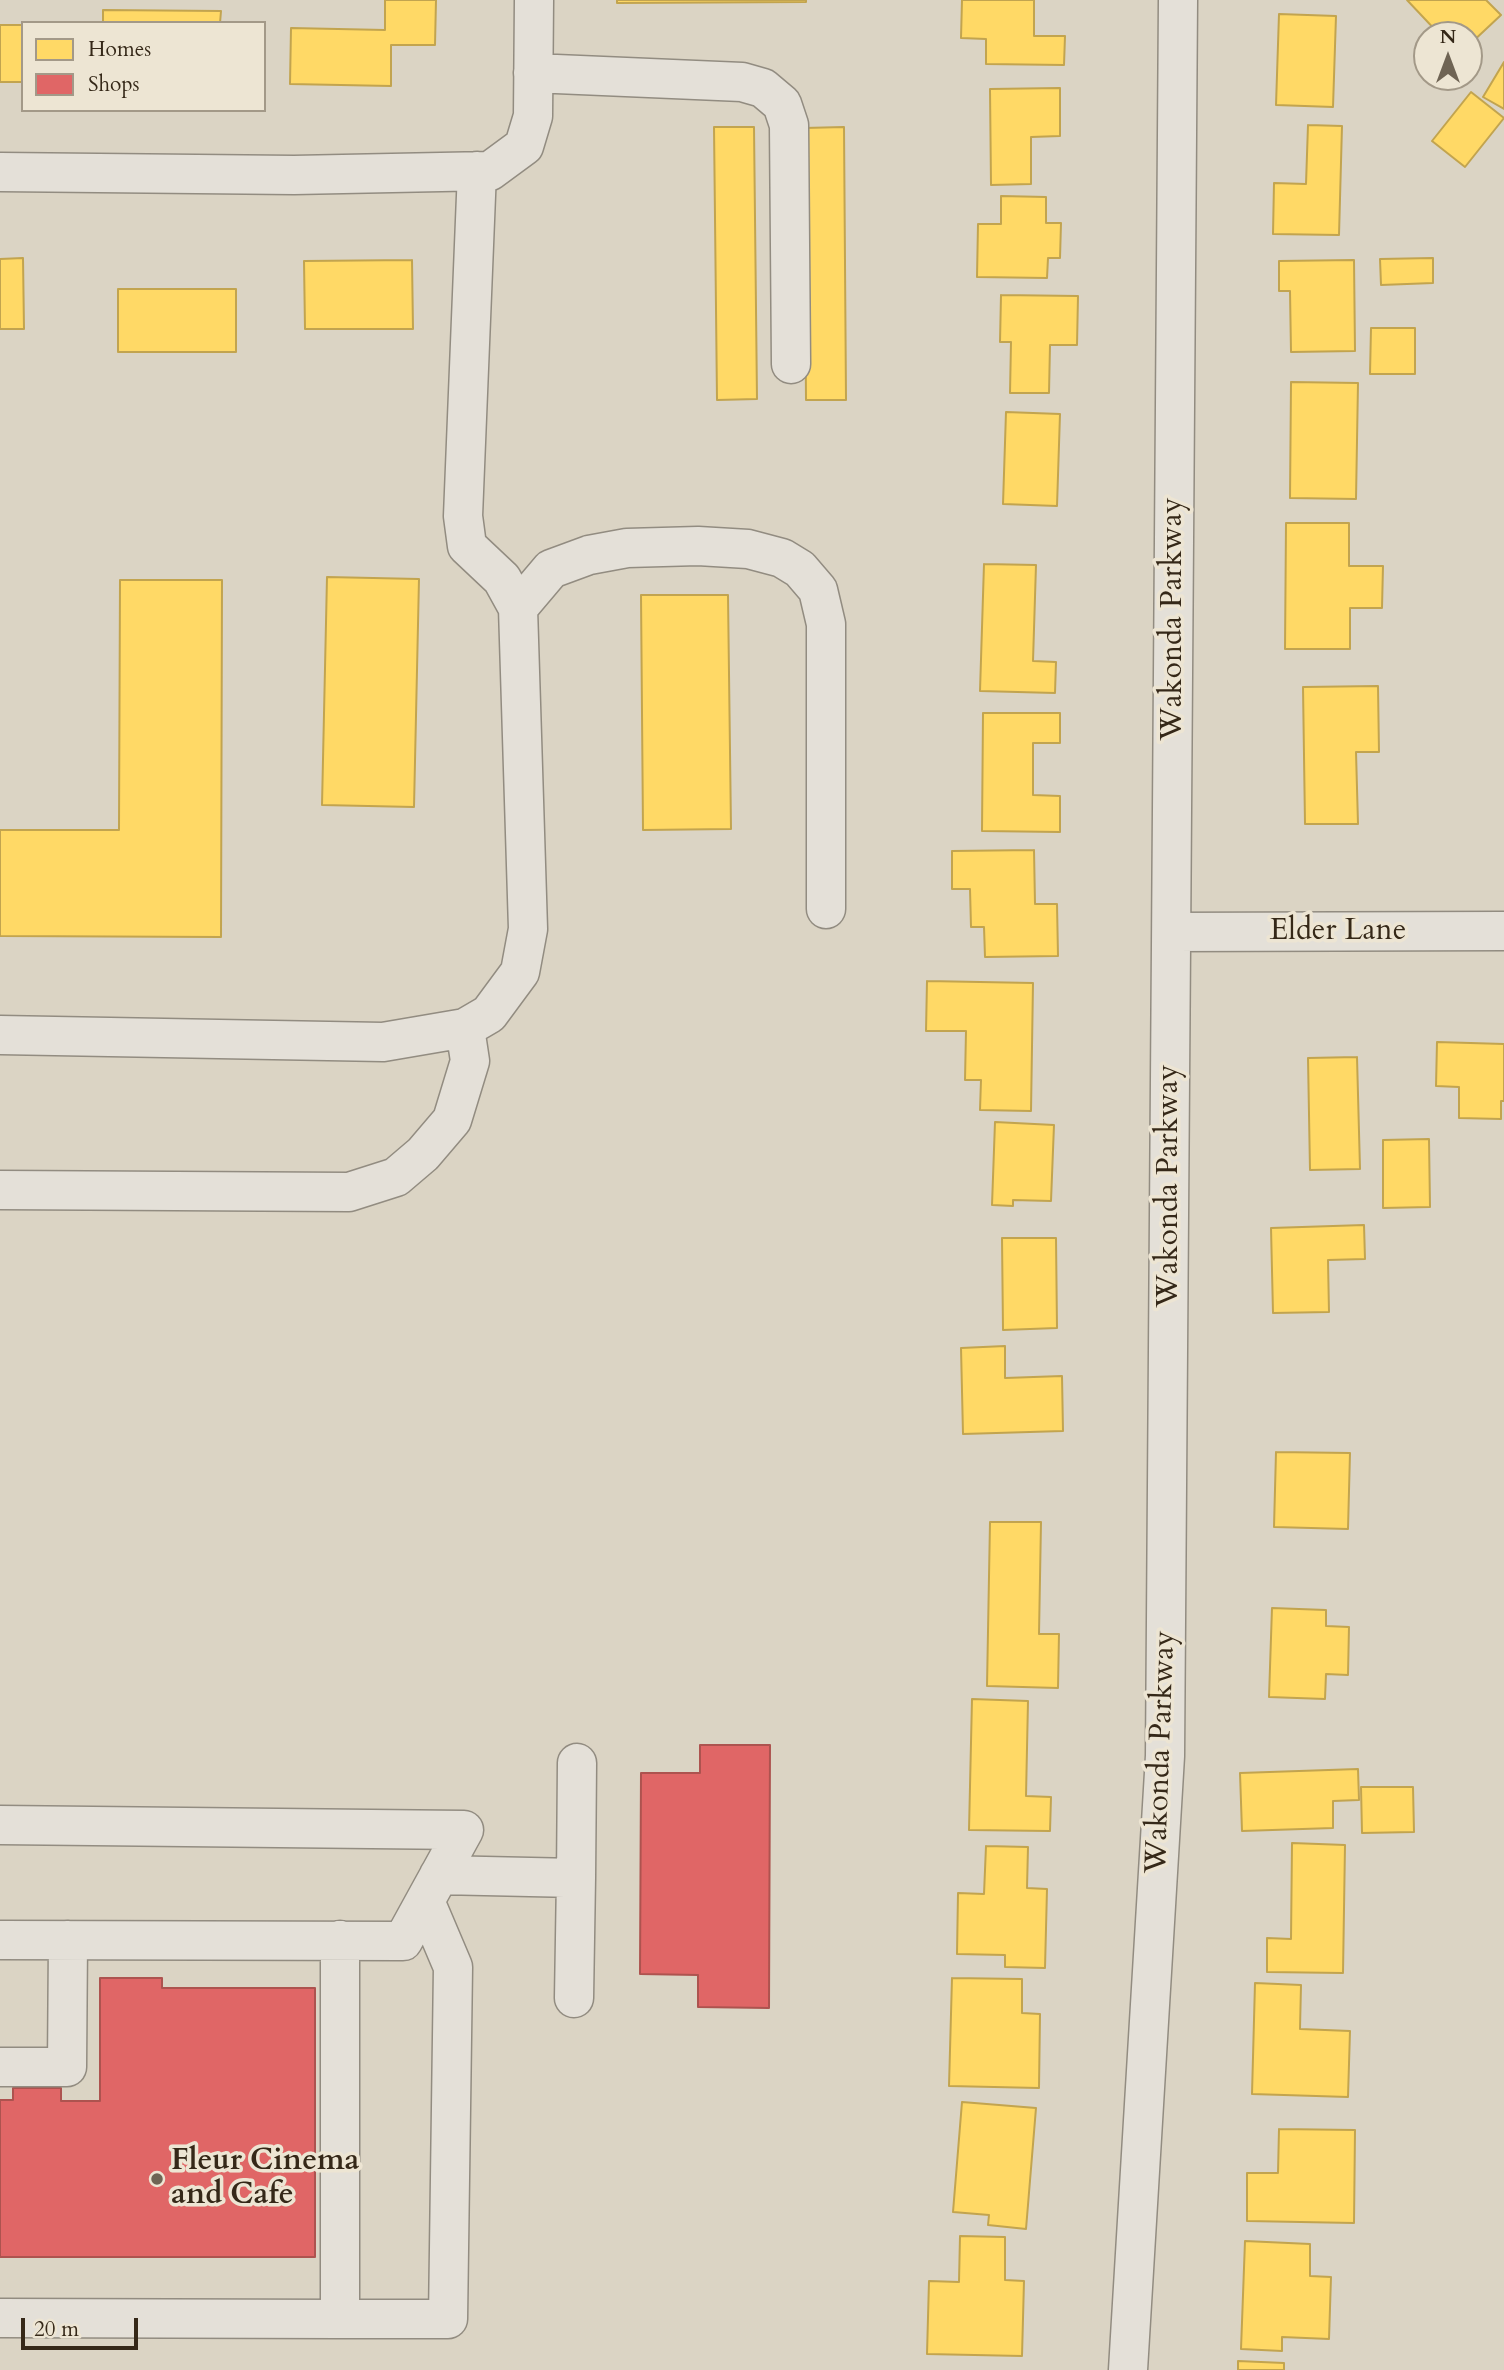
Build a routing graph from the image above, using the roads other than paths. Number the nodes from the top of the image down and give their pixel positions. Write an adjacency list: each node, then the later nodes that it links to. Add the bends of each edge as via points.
1 (534, 0): 3 (street)
2 (1178, 0): 10 (street, Wakonda Parkway)
3 (533, 73): 4 (street, via 533,116 524,146 489,171); 6 (street, via 742,82 763,88 782,104 789,125)
4 (477, 171): 5 (street, via 294,175); 7 (street, via 463,516 467,545 502,579)
5 (0, 172)
6 (791, 364)
7 (518, 608): 8 (street, via 551,569 627,548 698,545 748,549 782,558 800,569 818,590 826,624); 11 (street, via 528,929 520,972 489,1014)
8 (826, 909)
9 (1504, 931): 10 (street, Elder Lane)
10 (1172, 932): 25 (street, Wakonda Parkway, via 1165,1756)
11 (465, 1028): 12 (street, via 383,1042); 13 (street, via 470,1061 452,1120 396,1177 349,1192)
12 (0, 1035)
13 (0, 1190)
14 (577, 1763): 16 (street)
15 (0, 1825): 17 (street, via 464,1830)
16 (576, 1878): 17 (street); 21 (street)
17 (432, 1888): 20 (street, via 403,1941); 24 (street, via 453,1967 448,2319)
18 (0, 1940): 19 (street)
19 (68, 1940): 20 (street); 22 (street, via 66,2067)
20 (340, 1940): 24 (street)
21 (574, 1998)
22 (0, 2067)
23 (0, 2318): 24 (street)
24 (340, 2319)
25 (1128, 2370)

